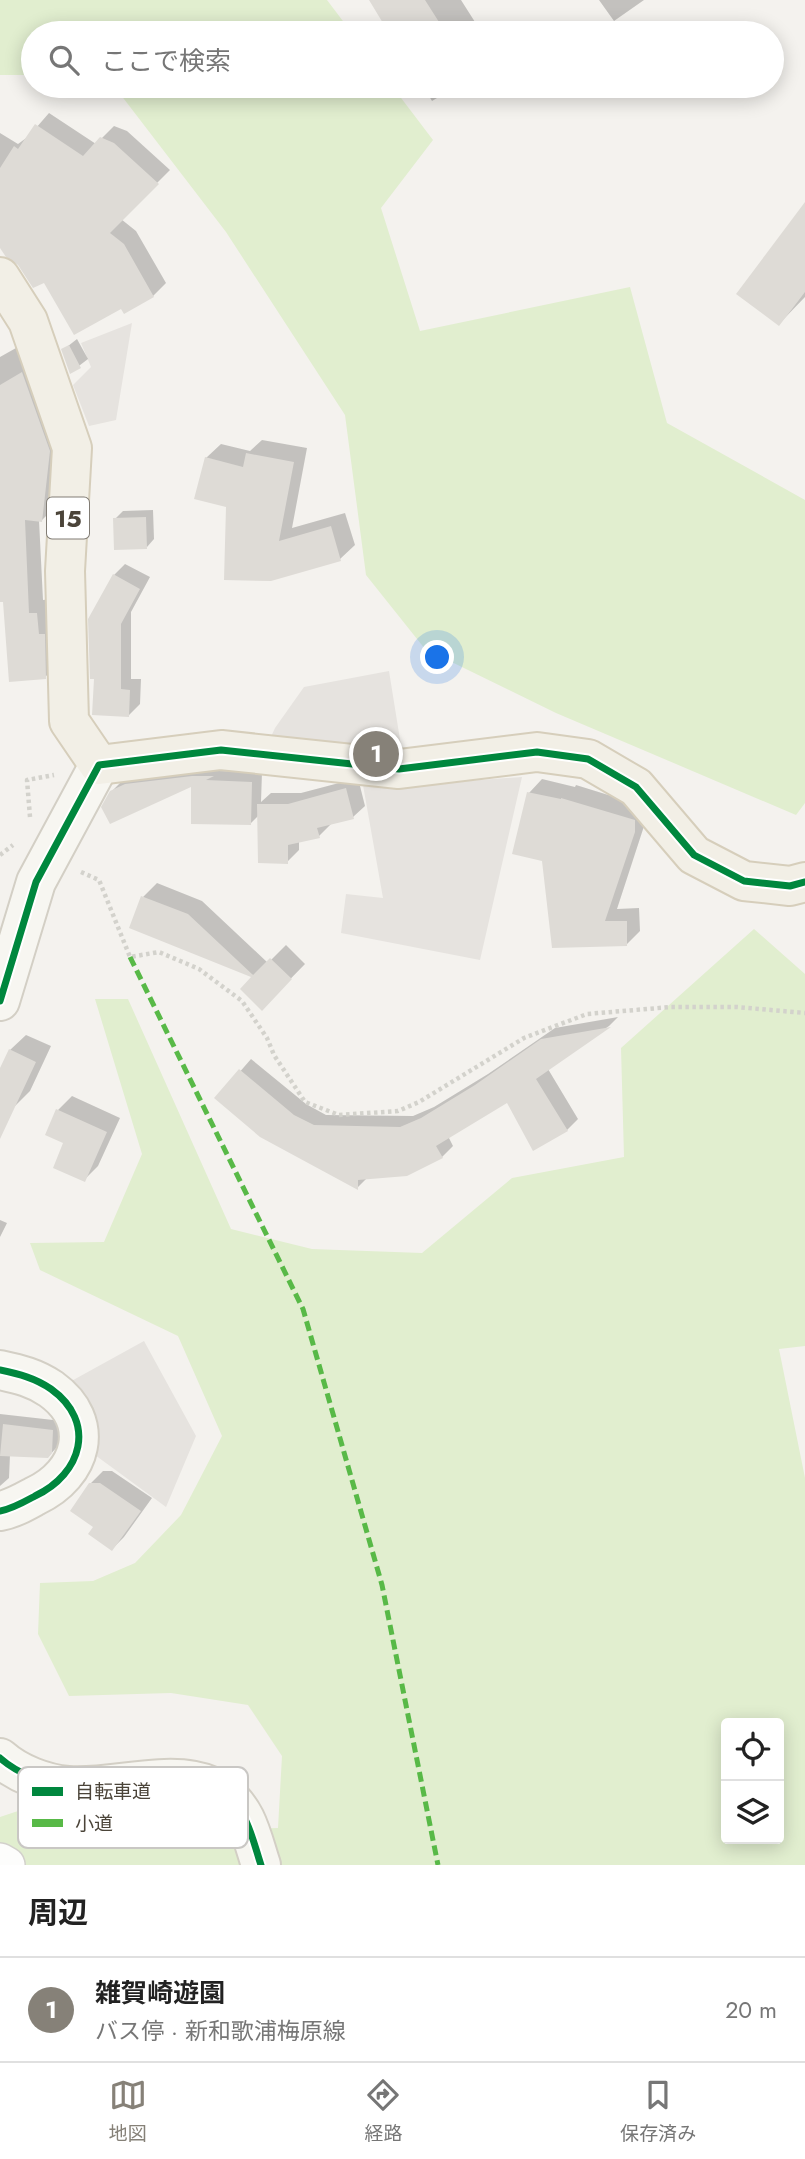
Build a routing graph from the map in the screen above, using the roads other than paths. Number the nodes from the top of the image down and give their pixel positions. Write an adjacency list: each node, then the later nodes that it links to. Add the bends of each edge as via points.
1 (0, 277): 2 (main road, 15, via 28,321 72,448 65,571 69,721)
2 (99, 765): 3 (main road, via 221,750 399,769 537,752 588,759 636,788 694,855 744,881 790,886); 4 (main road, via 36,882)
3 (805, 882)
4 (0, 1001)
5 (0, 1370): 6 (main road, via 27,1376 51,1390 66,1404 79,1430 79,1452 51,1489)
6 (0, 1511)
7 (0, 1758): 8 (main road)
8 (18, 1770)
9 (248, 1828): 12 (main road)
10 (0, 1861): 11 (street)
11 (7, 1865)
12 (261, 1865)

